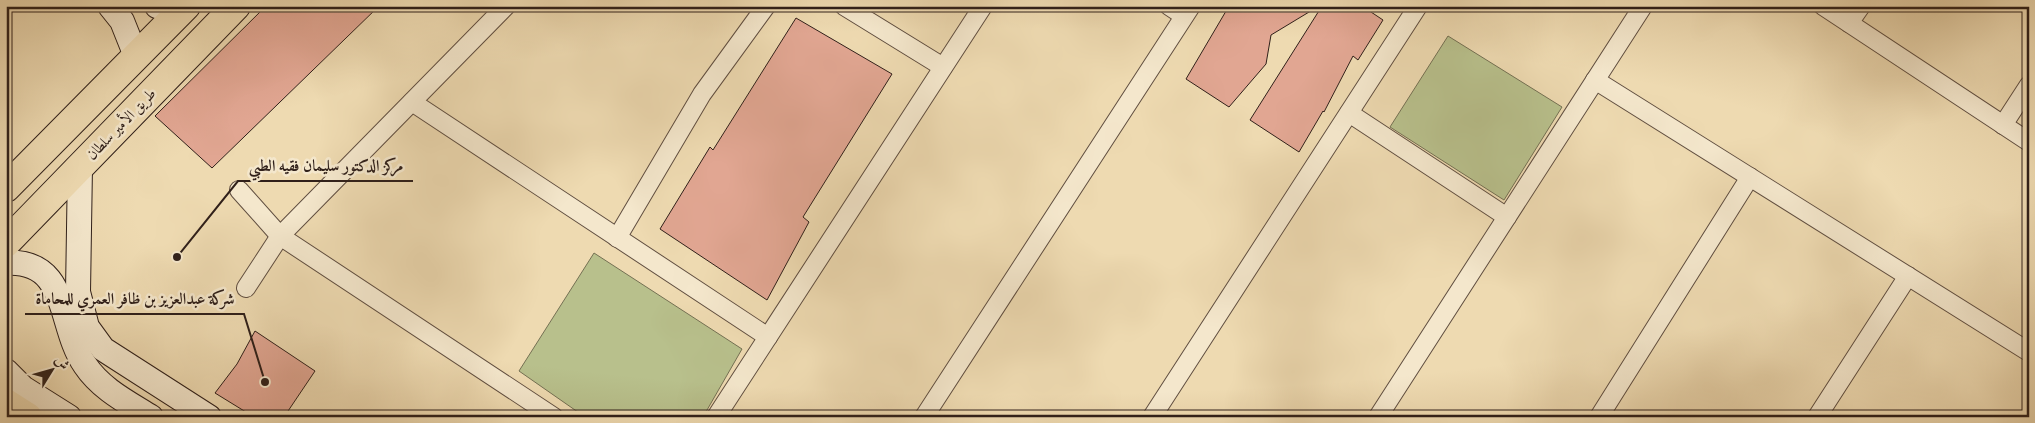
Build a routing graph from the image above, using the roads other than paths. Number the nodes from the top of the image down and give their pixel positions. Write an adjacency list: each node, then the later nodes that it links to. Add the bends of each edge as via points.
1 (110, 6): 15 (main road, via 122,21)
2 (236, 6): 24 (main road, طريق الأمير سلطان)
3 (506, 6): 20 (street)
4 (766, 6): 31 (street, via 702,94)
5 (844, 6): 16 (street)
6 (983, 6): 16 (street)
7 (1169, 6): 13 (street)
8 (1418, 6): 21 (street)
9 (1643, 6): 17 (street)
10 (1824, 6): 14 (street)
11 (1861, 6): 14 (street)
12 (174, 9): 15 (main road)
13 (1188, 11): 46 (street)
14 (1849, 23): 22 (street)
15 (136, 56): 19 (main road)
16 (943, 68): 36 (street)
17 (1595, 80): 26 (street); 29 (street)
18 (2029, 85): 22 (street)
19 (106, 86): 25 (main road); 27 (main road)
20 (412, 102): 30 (street); 31 (street)
21 (1349, 113): 29 (street); 47 (street)
22 (2003, 125): 23 (street)
23 (2029, 142)
24 (80, 166): 32 (main road, طريق الأمير سلطان); 43 (main road, via 78,292 87,327 103,349)
25 (6, 167)
26 (1750, 177): 34 (street); 49 (street)
27 (6, 188)
28 (239, 190): 30 (street)
29 (1507, 217): 48 (street)
30 (280, 236): 35 (street); 44 (street)
31 (617, 238): 36 (street)
32 (6, 243)
33 (6, 263): 42 (main road, via 33,266 50,278 84,365 104,387)
34 (1908, 276): 37 (street); 50 (street)
35 (246, 288)
36 (768, 338): 45 (street)
37 (2029, 352)
38 (6, 371): 41 (main road, via 23,388)
39 (6, 403): 40 (main road)
40 (28, 417)
41 (69, 417)
42 (151, 417)
43 (209, 417)
44 (554, 417)
45 (716, 417)
46 (924, 417)
47 (1152, 417)
48 (1378, 417)
49 (1600, 417)
50 (1817, 417)

